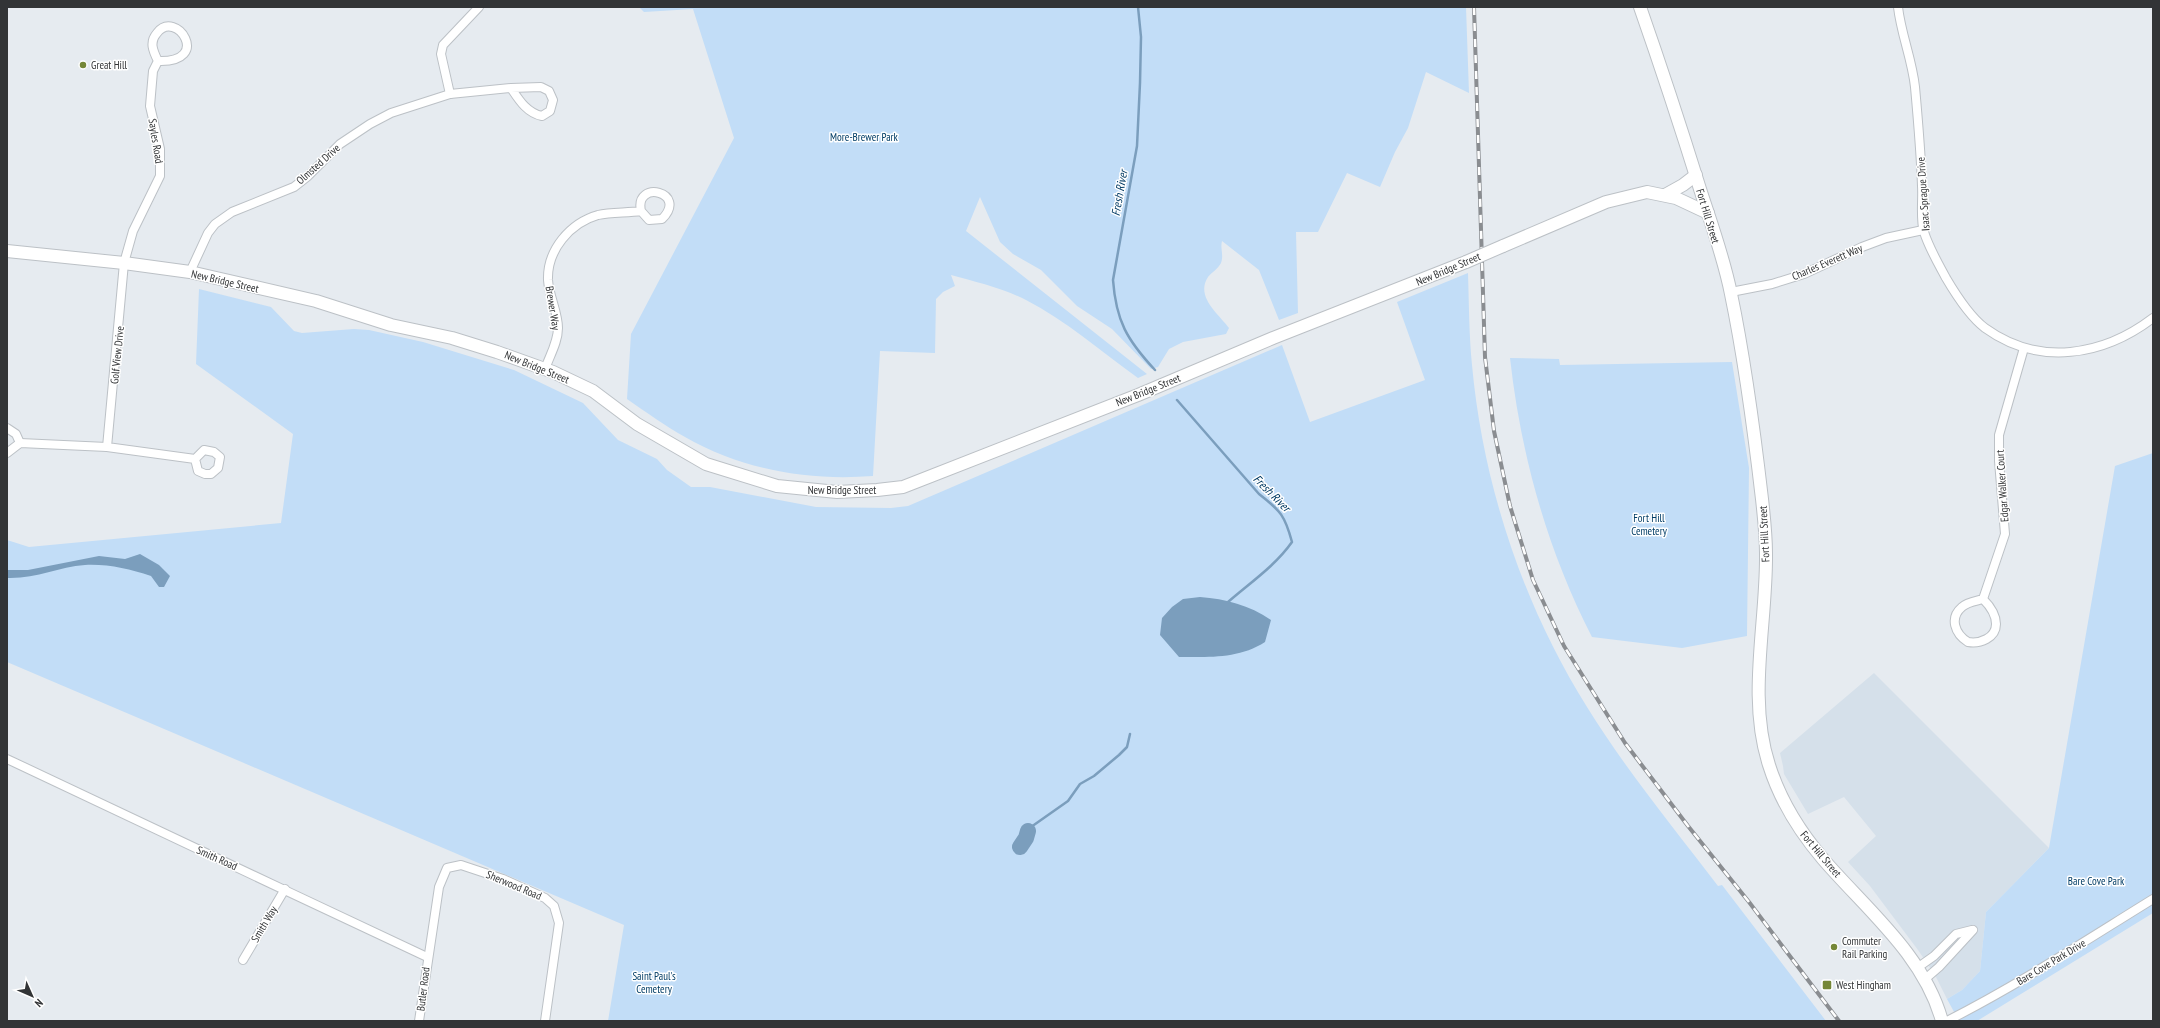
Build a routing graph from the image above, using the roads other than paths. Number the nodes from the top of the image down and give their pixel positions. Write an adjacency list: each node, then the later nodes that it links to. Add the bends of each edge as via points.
1 (479, 7): 6 (street, via 443,45 441,54)
2 (1640, 7): 7 (street, Fort Hill Street)
3 (1898, 7): 11 (street, Isaac Sprague Drive, via 1914,86 1921,161)
4 (158, 61): 4 (street, via 173,61 185,52 186,37 181,31 174,27 166,27 153,37 152,45); 13 (street, Sayles Road, via 153,71 150,106 160,150 160,176 133,231)
5 (511, 88): 5 (street, Olmsted Drive, via 524,106 535,114 542,116 550,111 553,100 549,91 541,87); 6 (street, Olmsted Drive)
6 (450, 94): 14 (street, Olmsted Drive, via 391,113 370,124 336,148 294,187 232,212 215,224 208,233)
7 (1696, 175): 8 (street); 10 (street, Fort Hill Street)
8 (1665, 195): 10 (street, New Bridge Street); 18 (street, New Bridge Street, bridge, via 1647,192 1606,202 1466,262 903,487 820,491 788,488 739,476 706,464 637,424 593,391)
9 (640, 211): 18 (street, Brewer Way, via 599,215 584,220 570,230 553,252 548,278 558,326 557,339)
10 (1708, 213): 15 (street, Fort Hill Street)
11 (1923, 230): 15 (street, Charles Everett Way, via 1886,238 1804,274 1772,284); 17 (street, Isaac Sprague Drive, via 1939,266 1967,308 1984,327)
12 (7, 251): 13 (street, New Bridge Street)
13 (124, 263): 14 (street, New Bridge Street); 21 (street, Golf View Drive)
14 (190, 272): 18 (street, New Bridge Street, via 282,293 391,324 452,338)
15 (1731, 292): 30 (street, Fort Hill Street, via 1751,417 1766,545 1759,666 1760,717 1769,765 1800,830 1868,907)
16 (2153, 318): 17 (street, Isaac Sprague Drive, via 2131,333 2101,347 2056,352)
17 (2024, 348): 24 (street, Edgar Walker Court, via 1999,435 2005,534)
18 (546, 369)
19 (7, 428): 20 (street, via 16,434)
20 (20, 443): 21 (street); 22 (street)
21 (107, 447): 23 (street)
22 (7, 453)
23 (195, 459)
24 (1983, 598): 24 (street, via 1961,607 1955,616 1957,631 1968,642 1981,642 1989,637 1995,628 1994,615)
25 (7, 759): 26 (street, Smith Road)
26 (284, 889): 28 (street, Smith Road); 29 (street, Smith Way)
27 (2153, 899): 35 (street, Bare Cove Park Drive, via 2044,967)
28 (427, 957): 32 (street, Butler Road); 33 (street, Sherwood Road, via 439,887 447,868 461,865 503,879 545,898 554,906 559,922)
29 (243, 960)
30 (1917, 968): 31 (street, Fort Hill Street); 31 (street, via 1934,956 1956,934 1973,930)
31 (1924, 980): 34 (street, Fort Hill Street)
32 (419, 1021)
33 (545, 1021)
34 (1942, 1021)
35 (1947, 1021)

